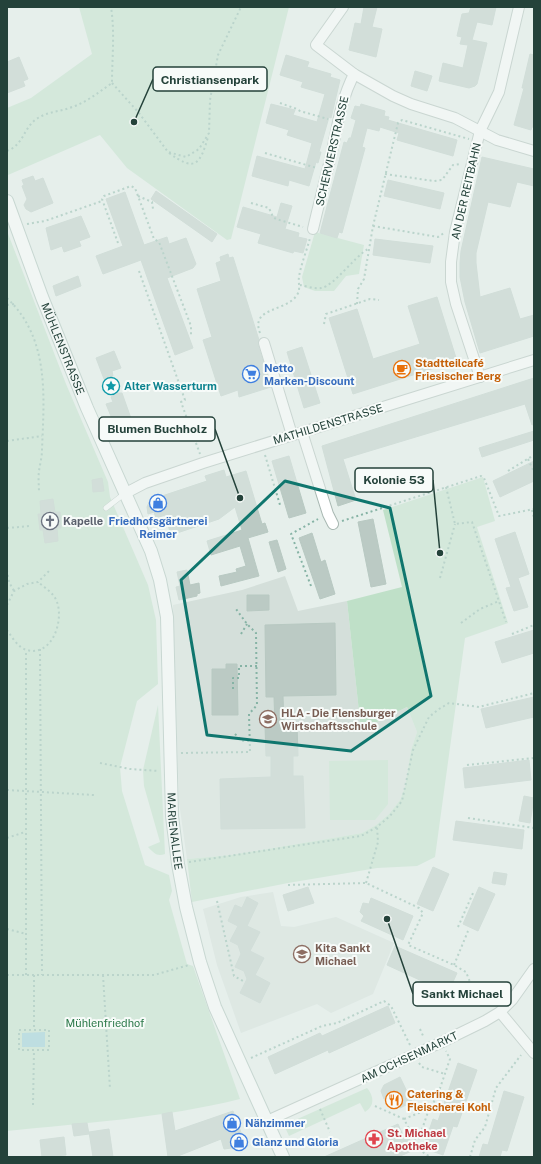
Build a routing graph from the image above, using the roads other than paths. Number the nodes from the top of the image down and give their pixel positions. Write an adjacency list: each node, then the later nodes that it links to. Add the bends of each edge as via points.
1 (343, 7): 3 (street, via 316,45)
2 (519, 7): 4 (street, AN DER REITBAHN, via 499,92)
3 (354, 74): 4 (street, via 411,104 455,118); 7 (street, SCHERVIERSTRASSE, via 344,95)
4 (480, 132): 5 (street); 10 (street, AN DER REITBAHN, via 455,232 451,262 451,282 456,304)
5 (534, 151)
6 (8, 206): 13 (main road, MÜHLENSTRASSE, via 45,304)
7 (313, 230)
8 (264, 343): 12 (street)
9 (534, 360): 10 (street, MATHILDENSTRASSE)
10 (480, 377): 11 (street, MATHILDENSTRASSE)
11 (302, 432): 12 (street, MATHILDENSTRASSE); 15 (street)
12 (292, 435): 13 (street, MATHILDENSTRASSE, via 145,483)
13 (124, 494): 14 (lane); 19 (main road, MARIENALLEE, via 151,551 162,587 167,617 172,816 178,864 200,962 215,1007)
14 (106, 508)
15 (333, 524)
16 (534, 969): 17 (street, AM OCHSENMARKT, via 522,988)
17 (500, 1012): 18 (street); 19 (street, AM OCHSENMARKT, via 442,1042)
18 (531, 1050)
19 (267, 1121): 20 (main road, MARIENALLEE)
20 (284, 1157)

